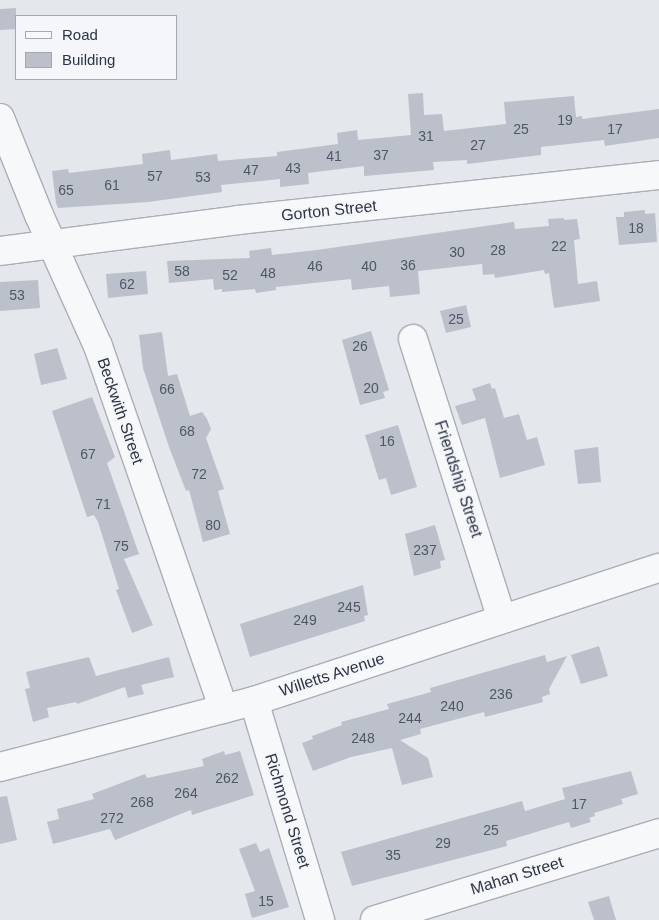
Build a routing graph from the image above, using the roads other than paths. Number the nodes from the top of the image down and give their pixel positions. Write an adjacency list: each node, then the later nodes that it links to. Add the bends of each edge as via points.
1 (0, 118): 3 (street, Beckwith Street)
2 (659, 175): 3 (street, Gorton Street, via 238,220)
3 (54, 246): 4 (street, Gorton Street); 9 (street, Beckwith Street, via 98,346)
4 (0, 251)
5 (413, 339): 7 (street, Friendship Street)
6 (659, 568): 7 (street, Willetts Avenue)
7 (502, 619): 8 (street, Willetts Avenue)
8 (254, 701): 9 (street, Willetts Avenue); 12 (street, Richmond Street)
9 (224, 709): 10 (street, Willetts Avenue)
10 (0, 768)
11 (659, 833): 13 (street, Mahan Street)
12 (320, 920)
13 (376, 920)

